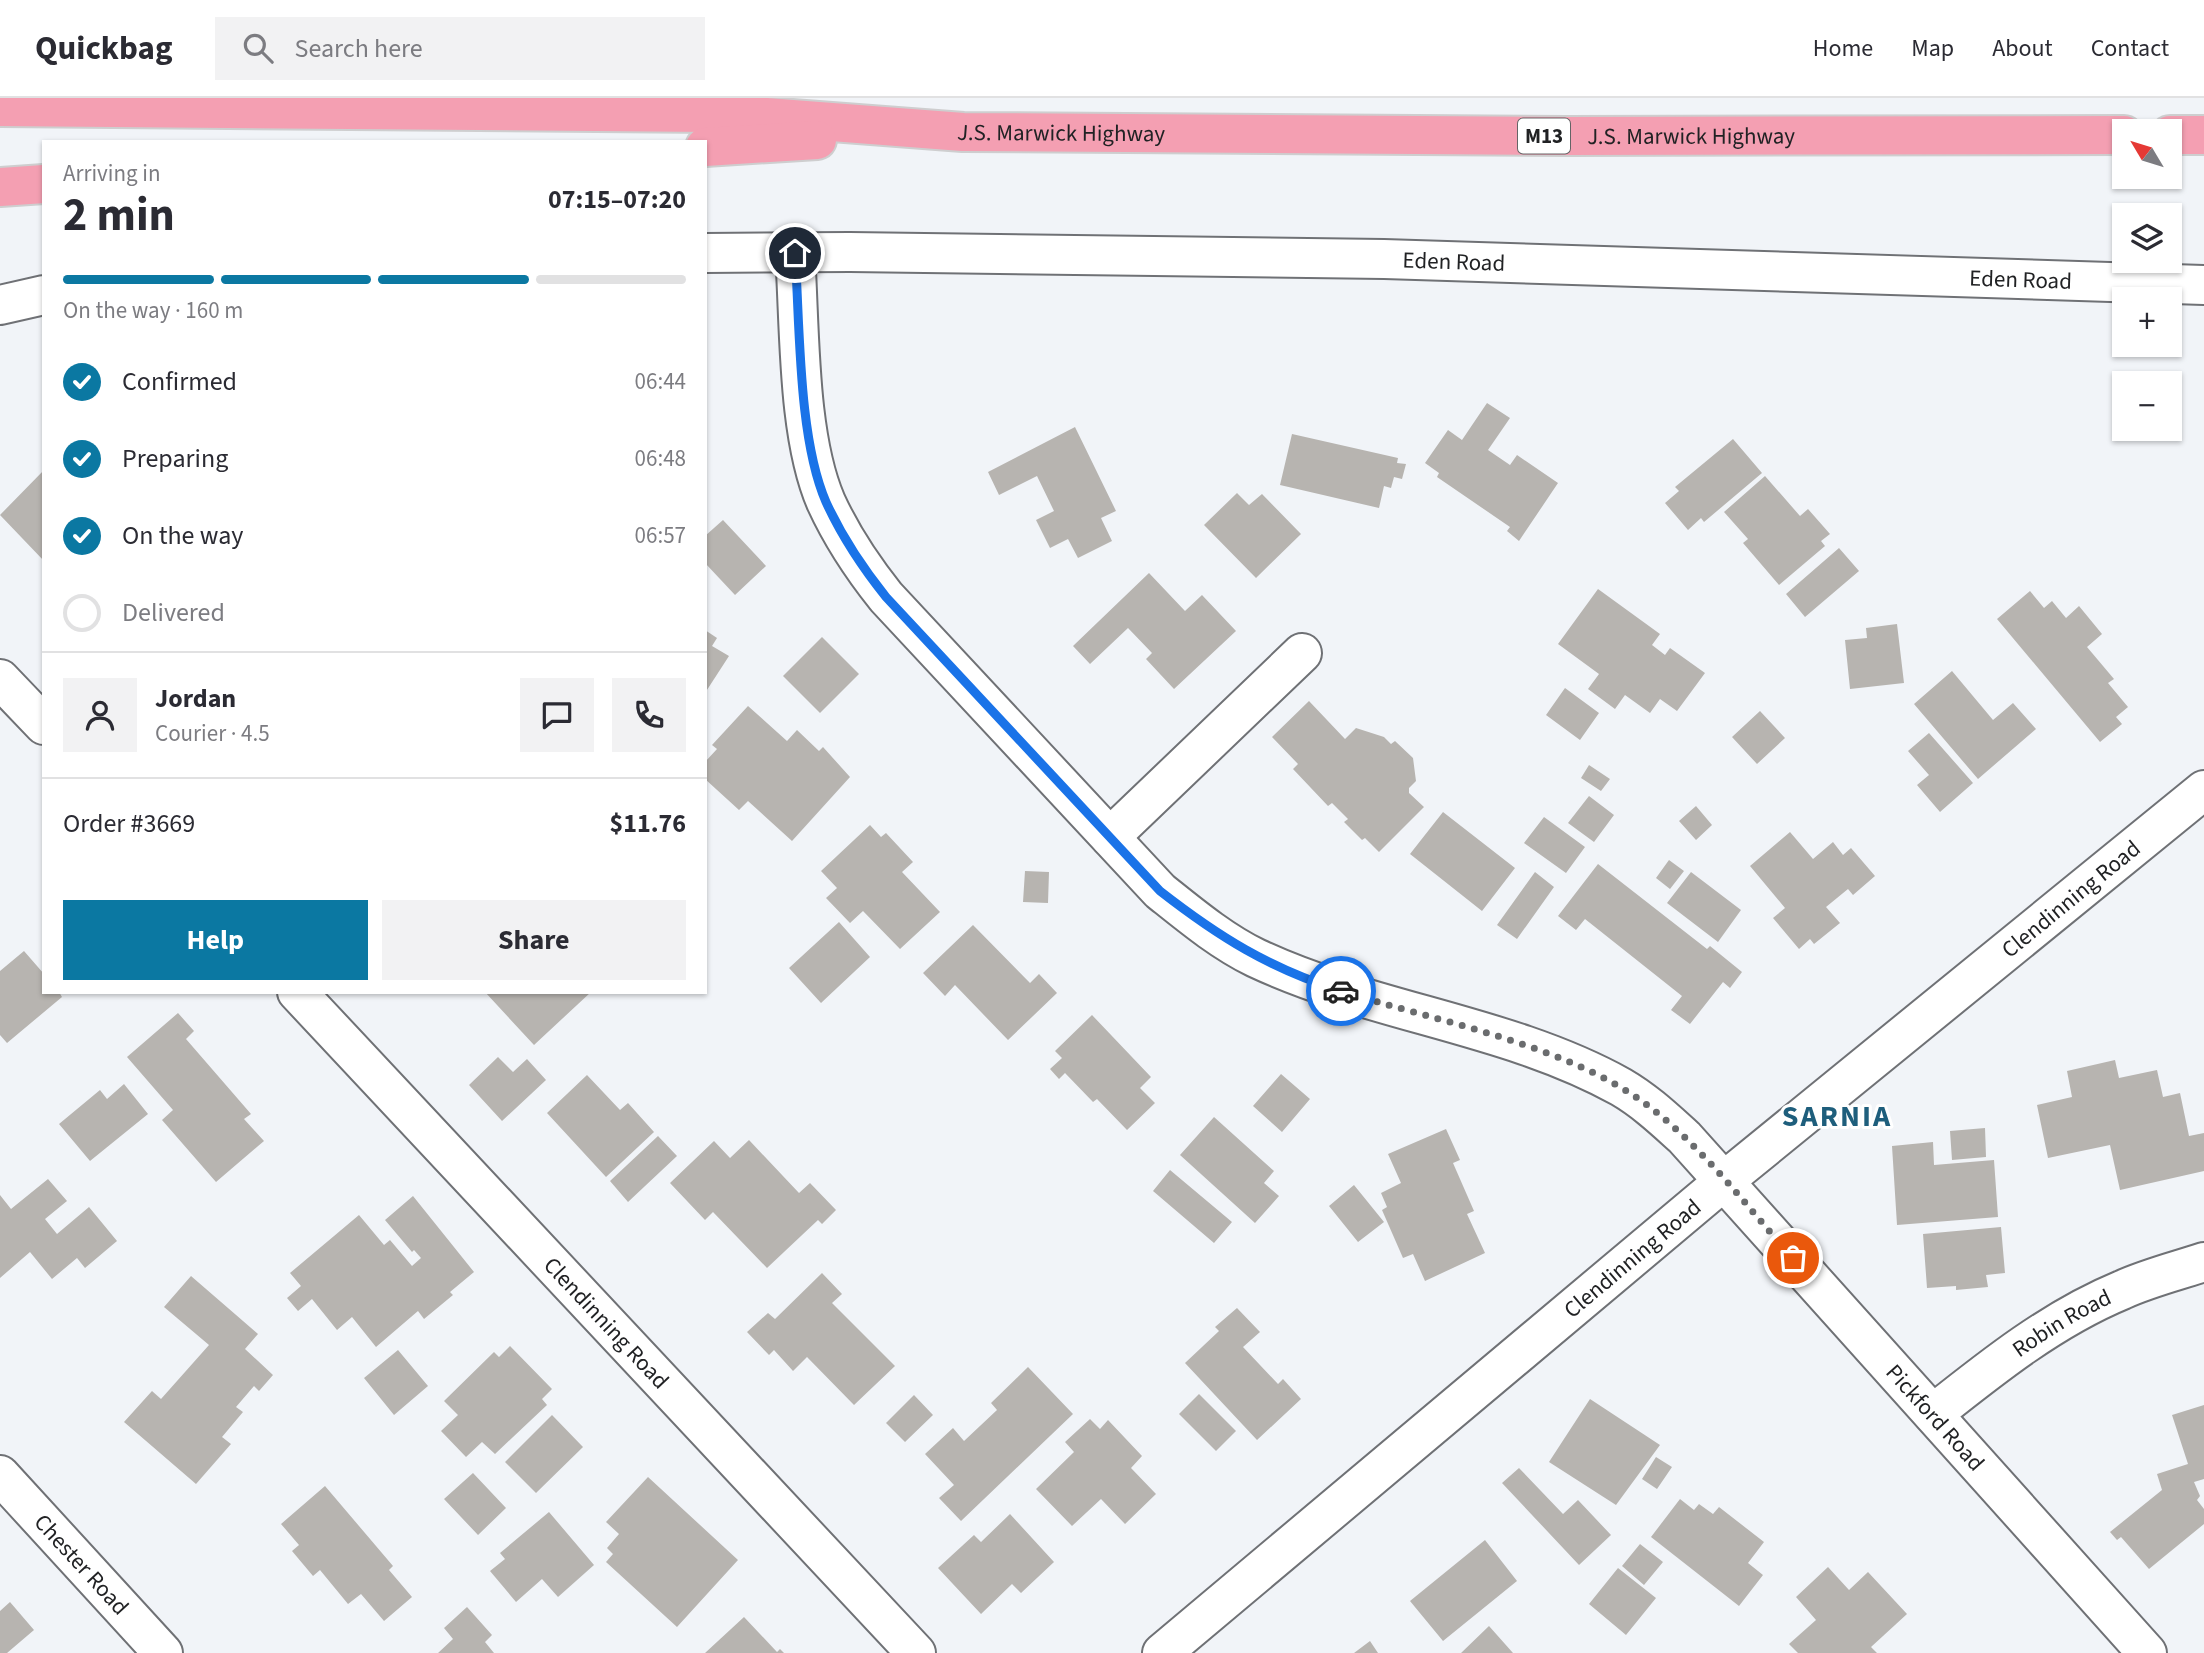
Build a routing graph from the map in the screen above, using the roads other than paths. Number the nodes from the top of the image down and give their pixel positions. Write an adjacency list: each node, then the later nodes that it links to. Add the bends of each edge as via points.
1 (0, 107): 2 (highway, J.S. Marwick Highway / M13, via 715,113)
2 (963, 132): 3 (highway, J.S. Marwick Highway / M13); 6 (highway)
3 (2112, 135)
4 (2182, 135): 5 (highway)
5 (2204, 135)
6 (707, 147)
7 (42, 184): 8 (highway)
8 (0, 187)
9 (707, 253): 10 (street, Eden Road)
10 (795, 253): 11 (street, Eden Road, via 1384,259); 18 (street, Pickford Road, via 804,392 815,468 826,501 858,562)
11 (2204, 285)
12 (42, 295): 13 (street)
13 (0, 305)
14 (1302, 653): 18 (street)
15 (0, 679): 16 (street)
16 (42, 723)
17 (2204, 790): 20 (street, Clendinning Road)
18 (1110, 836): 20 (street, Pickford Road, via 1160,891 1254,957 1328,987 1505,1040 1621,1087 1684,1137)
19 (299, 994): 25 (street, Clendinning Road)
20 (1724, 1181): 22 (street, Pickford Road); 26 (street, Clendinning Road)
21 (2204, 1262): 22 (street, Robin Road, via 2122,1290 2054,1325)
22 (1933, 1414): 27 (street, Pickford Road)
23 (0, 1475): 24 (street, Chester Road)
24 (163, 1653)
25 (916, 1653)
26 (1162, 1653)
27 (2147, 1653)

